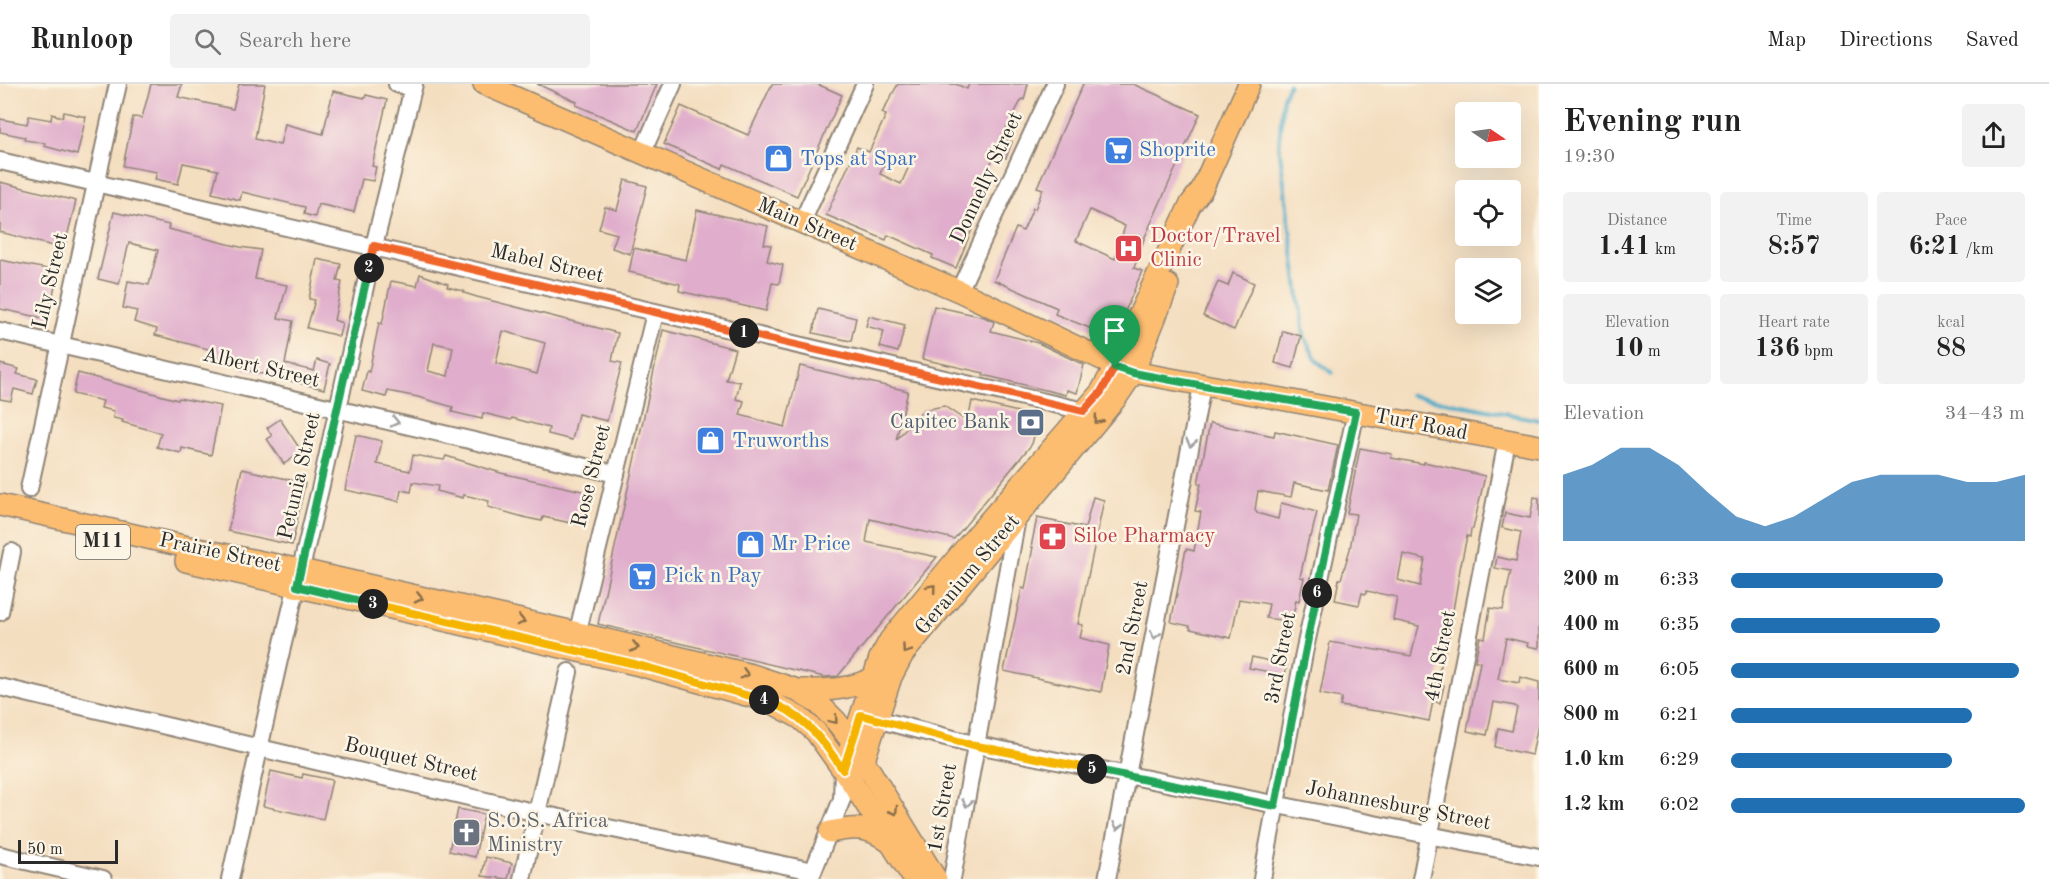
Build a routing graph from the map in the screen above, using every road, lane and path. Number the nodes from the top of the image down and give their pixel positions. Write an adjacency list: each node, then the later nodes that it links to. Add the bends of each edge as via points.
1 (118, 84): 10 (street, Lily Street)
2 (484, 84): 8 (main road, Main Street)
3 (673, 84): 8 (street)
4 (865, 84): 11 (street)
5 (1055, 84): 13 (street, Donnelly Street)
6 (1249, 84): 17 (main road, via 1202,189 1190,205)
7 (408, 85): 12 (street, Petunia Street)
8 (642, 153): 11 (main road, Main Street)
9 (0, 161): 10 (street, Mabel Street)
10 (96, 183): 12 (street, Mabel Street); 16 (street, Lily Street)
11 (802, 222): 13 (main road, Main Street)
12 (374, 246): 14 (street, Mabel Street); 19 (street, Petunia Street)
13 (959, 291): 17 (main road, Main Street)
14 (655, 313): 20 (street, Mabel Street); 24 (street, Rose Street)
15 (0, 331): 16 (street, Albert Street)
16 (60, 345): 19 (street, Albert Street); 25 (street, Lily Street)
17 (1125, 370): 18 (main road, Turf Road); 20 (main road, Geranium Street); 28 (main road, Geranium Street, one-way to 28, via 1116,398)
18 (1202, 386): 21 (main road, Turf Road); 42 (street, 2nd Street, one-way to 42)
19 (338, 409): 24 (street, Albert Street, one-way to 24); 30 (street, Petunia Street)
20 (1084, 411): 34 (main road, Geranium Street, one-way to 20, via 884,650 904,621)
21 (1356, 412): 22 (main road, Turf Road); 44 (street, 3rd Street)
22 (1507, 441): 23 (main road, Turf Road); 47 (street, 4th Street)
23 (1539, 446)
24 (616, 474): 32 (street, Rose Street)
25 (29, 489)
26 (0, 505): 30 (main road, Prairie Street / M11, via 188,547)
27 (0, 518): 30 (main road, Prairie Street / M11)
28 (1017, 518): 37 (main road, Geranium Street, one-way to 37, via 903,654); 39 (street, 1st Street)
29 (12, 552): 31 (street)
30 (299, 578): 32 (main road, Prairie Street); 40 (street, Petunia Street)
31 (0, 612)
32 (576, 642): 36 (main road, Prairie Street, one-way to 36, via 752,675); 43 (main road, Prairie Street, via 771,702 801,718 816,732)
33 (569, 672): 45 (street)
34 (873, 678): 36 (main road, via 842,689); 37 (main road, Geranium Street)
35 (0, 687): 40 (street, Bouquet Street)
36 (794, 690): 38 (main road, Prairie Street, one-way to 38, via 831,715)
37 (869, 717): 38 (main road, Geranium Street); 39 (street, Johannesburg Street); 41 (main road, Geranium Street)
38 (852, 743): 41 (main road, Prairie Street); 43 (main road, Geranium Street)
39 (977, 746): 42 (street, Johannesburg Street); 57 (street, 1st Street, one-way to 57)
40 (260, 748): 45 (street, Bouquet Street); 53 (street, Petunia Street)
41 (864, 761): 43 (main road, Geranium Street); 56 (main road, Prairie Street, one-way to 56)
42 (1127, 777): 44 (street, Johannesburg Street); 58 (street, 2nd Street, one-way to 58)
43 (846, 785): 46 (street, Geranium Street); 48 (main road, Prairie Street)
44 (1275, 806): 47 (street, Johannesburg Street); 59 (street, 3rd Street)
45 (537, 813): 51 (street, Bouquet Street); 54 (street)
46 (830, 832): 48 (main road, via 863,828); 51 (street, Geranium Street)
47 (1429, 835): 50 (street, Johannesburg Street); 60 (street, 4th Street)
48 (891, 843): 55 (main road, Prairie Street)
49 (0, 855): 52 (street)
50 (1539, 857)
51 (811, 875)
52 (103, 879)
53 (230, 879)
54 (522, 879)
55 (914, 879)
56 (936, 879)
57 (952, 879)
58 (1107, 879)
59 (1262, 879)
60 (1420, 879)

